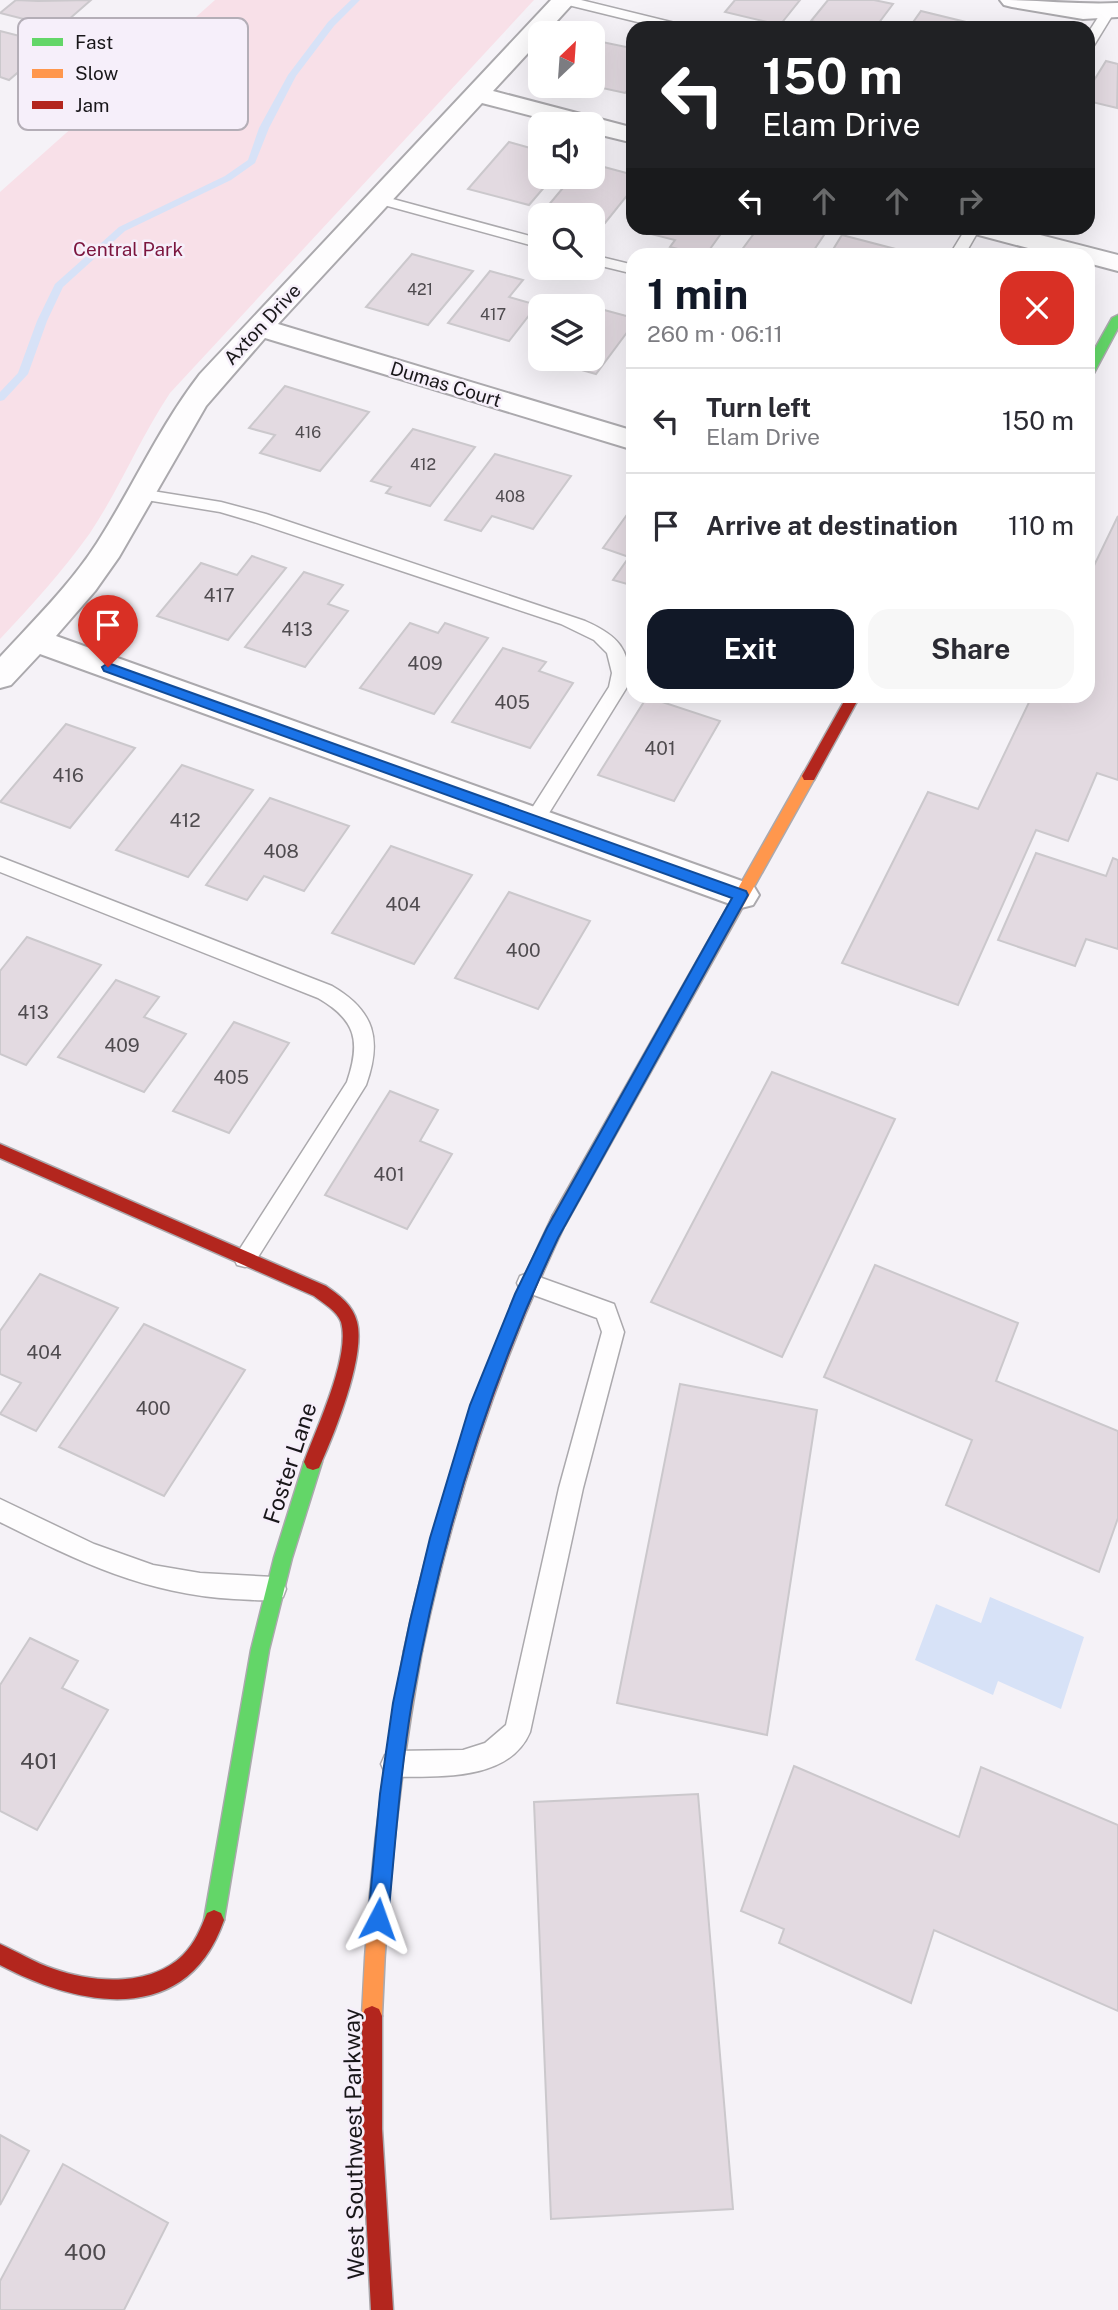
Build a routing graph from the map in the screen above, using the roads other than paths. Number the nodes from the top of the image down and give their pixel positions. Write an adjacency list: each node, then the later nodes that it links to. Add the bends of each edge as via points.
1 (565, 0): 5 (lane); 7 (street, Axton Drive)
2 (1012, 0): 3 (street)
3 (1085, 6): 4 (street)
4 (1113, 11): 6 (lane)
5 (650, 21)
6 (1095, 35)
7 (476, 94): 8 (street); 11 (street, Axton Drive)
8 (543, 112)
9 (605, 128): 10 (street)
10 (626, 133)
11 (379, 199): 13 (lane); 20 (street, Axton Drive)
12 (1011, 235): 14 (street)
13 (528, 240)
14 (1061, 248)
15 (1095, 257): 17 (street)
16 (605, 262): 18 (lane)
17 (1118, 263)
18 (626, 268)
19 (1118, 318): 21 (street)
20 (259, 327): 22 (street, Dumas Court); 23 (street, Axton Drive, via 198,394)
21 (1095, 360)
22 (626, 439)
23 (139, 494): 24 (street, Axton Drive, via 91,575); 27 (lane, via 260,518 599,634 618,653 622,673 618,687)
24 (33, 640): 25 (street, Axton Drive); 27 (street)
25 (0, 677)
26 (850, 703): 29 (street, West Southwest Parkway)
27 (534, 821): 29 (street)
28 (0, 864): 31 (lane, via 325,992 344,1001 354,1013 366,1054 356,1085)
29 (741, 895): 32 (street, West Southwest Parkway, via 570,1198)
30 (0, 1151): 31 (street, Foster Lane)
31 (245, 1258): 34 (street, Foster Lane, via 329,1297 348,1316 353,1332 351,1351)
32 (528, 1283): 35 (street, West Southwest Parkway, via 459,1465 419,1621); 35 (lane, via 606,1311 613,1332 570,1488 517,1732 493,1752 463,1763)
33 (0, 1510): 34 (lane, via 146,1574)
34 (274, 1589): 36 (street, Foster Lane, via 217,1910 209,1937 196,1957 179,1973 158,1982 129,1991 102,1992 40,1976)
35 (394, 1764): 37 (street, West Southwest Parkway, via 373,1988 371,2102)
36 (0, 1954)
37 (382, 2310)

